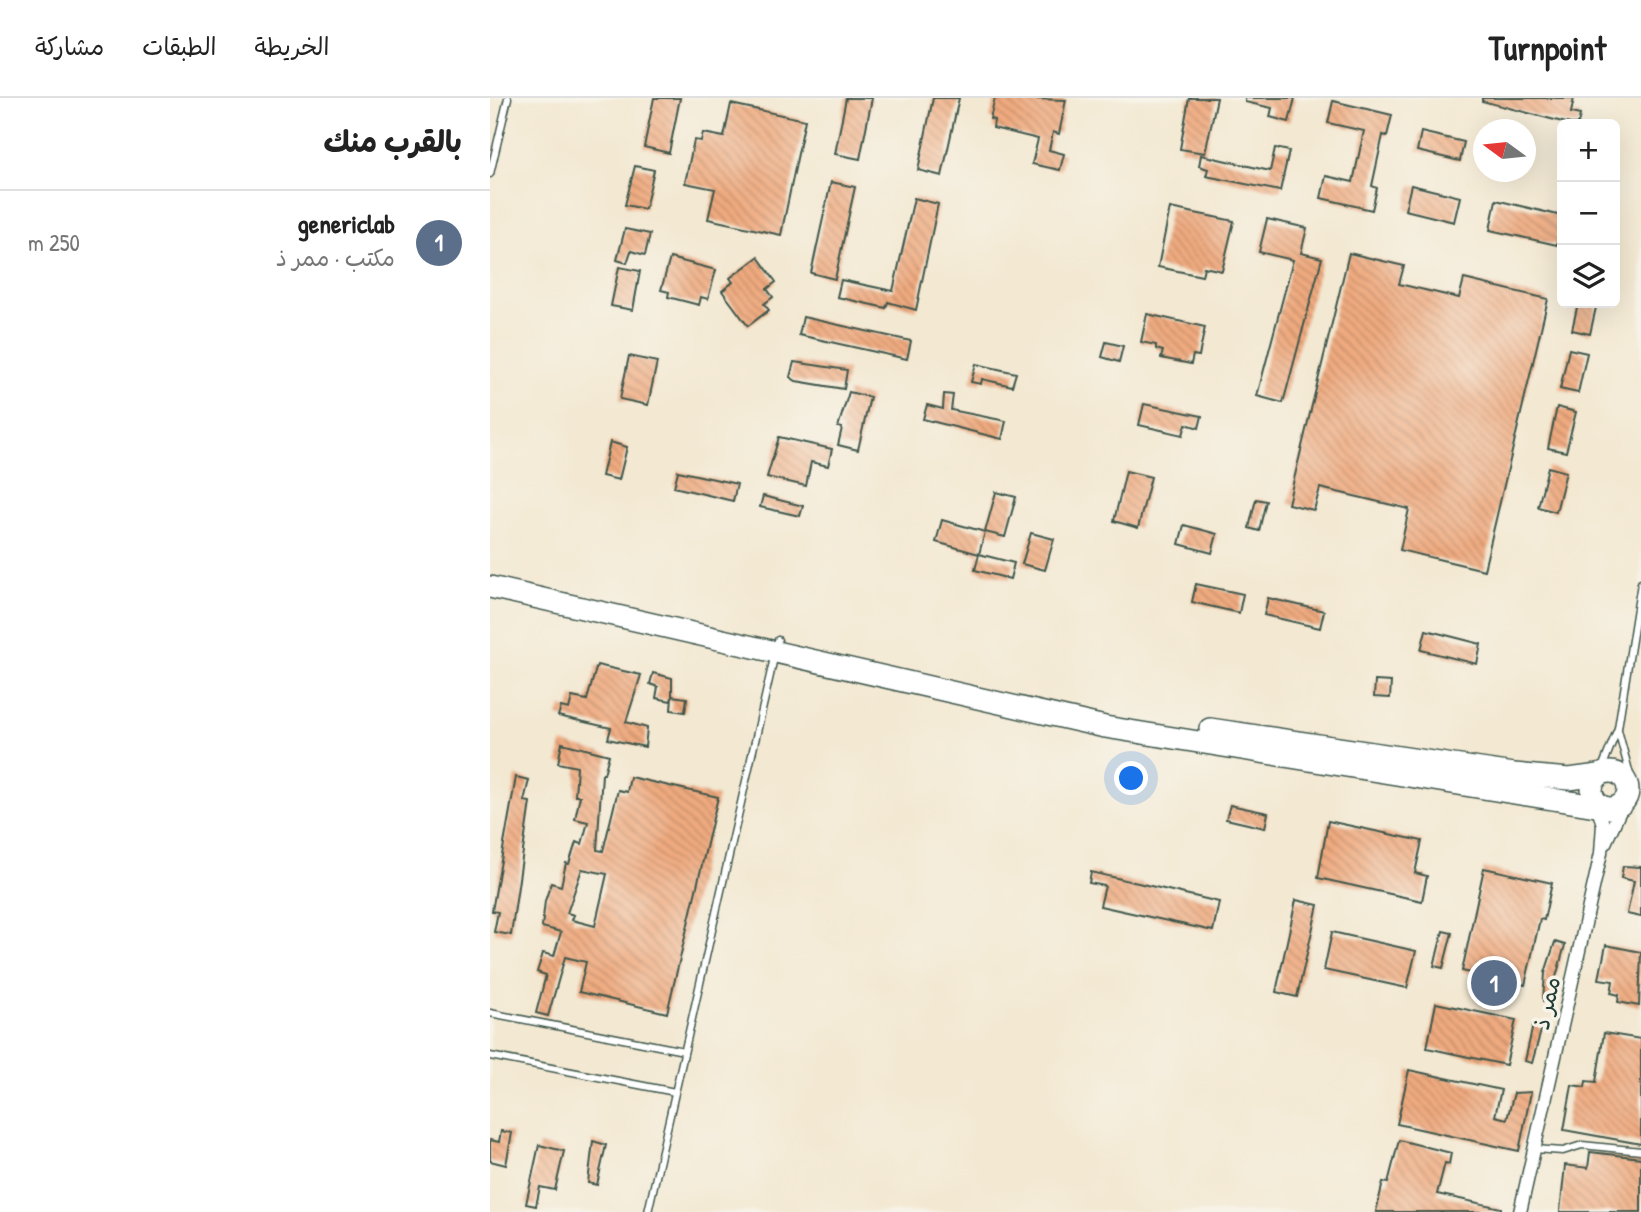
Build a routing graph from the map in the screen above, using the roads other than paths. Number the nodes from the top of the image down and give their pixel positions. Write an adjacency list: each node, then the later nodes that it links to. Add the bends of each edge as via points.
1 (508, 98): 2 (lane)
2 (491, 164): 3 (lane)
3 (490, 174)
4 (490, 574): 7 (highway)
5 (1641, 583): 8 (lane)
6 (490, 587): 7 (highway)
7 (776, 646): 9 (highway, via 1113,715 1514,774 1569,779); 10 (highway, via 1105,727); 13 (lane)
8 (1618, 728): 9 (lane); 10 (lane)
9 (1599, 775): 10 (highway, via 1611,772)
10 (1620, 799): 11 (street); 11 (street, ممر ذ, via 1603,824)
11 (1601, 853): 16 (street, ممر ذ)
12 (490, 1013): 13 (lane)
13 (684, 1051): 15 (lane)
14 (490, 1056): 15 (lane)
15 (675, 1092): 18 (lane)
16 (1535, 1149): 17 (lane, via 1563,1151 1582,1145); 19 (street, ممر ذ)
17 (1641, 1151)
18 (648, 1212)
19 (1520, 1212)

